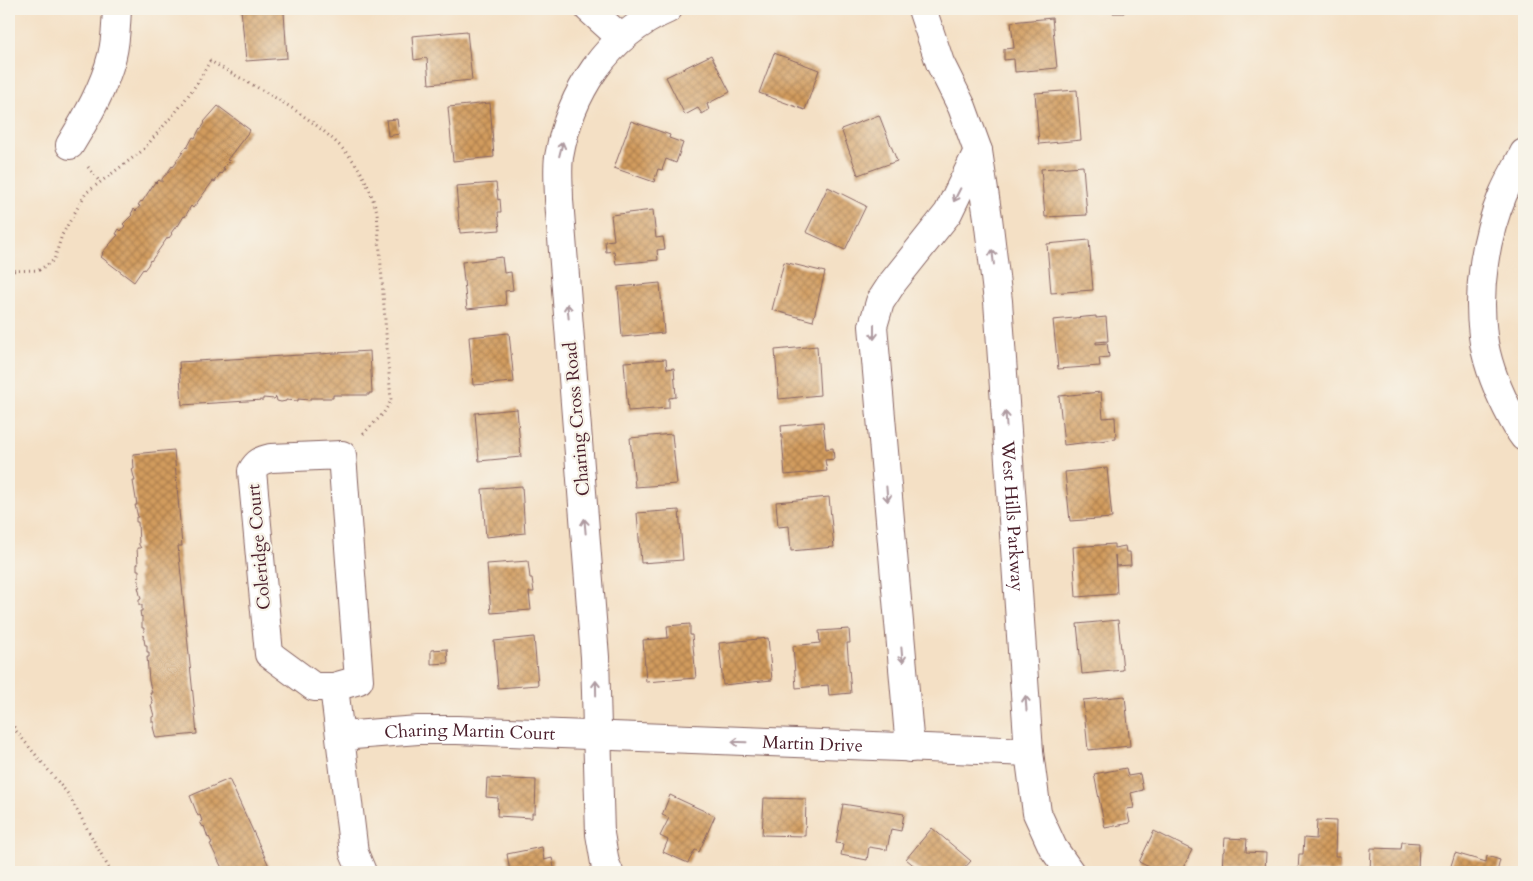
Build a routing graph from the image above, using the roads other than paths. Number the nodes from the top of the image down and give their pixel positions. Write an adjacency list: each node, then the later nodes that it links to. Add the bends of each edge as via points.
1 (117, 9): 6 (street, via 112,55 99,90)
2 (589, 9): 5 (street)
3 (668, 9): 5 (street, Charing Cross Road, via 649,17)
4 (922, 9): 7 (street, West Hills Parkway, via 940,63 962,107)
5 (621, 38): 12 (street, Charing Cross Road, one-way to 5, via 595,657 559,200 559,159 570,117 584,84)
6 (70, 145)
7 (978, 151): 13 (street, one-way to 13, via 948,213 880,302 873,326); 14 (street, West Hills Parkway, one-way to 7, via 998,301)
8 (1524, 154): 9 (street, via 1503,194 1493,224 1481,300 1483,337 1493,377)
9 (1524, 437)
10 (334, 687): 10 (street, Coleridge Court, via 359,680 342,456 271,458 255,465 252,471 269,654 314,687); 11 (street)
11 (341, 736): 12 (street, Charing Martin Court, via 428,730); 15 (street, via 354,853)
12 (597, 736): 13 (street, Martin Drive, one-way to 12); 16 (street, Charing Cross Road, via 600,834)
13 (910, 748): 14 (street, Martin Drive)
14 (1029, 752): 17 (street, West Hills Parkway, via 1037,813 1053,848)
15 (362, 872)
16 (609, 872)
17 (1070, 872)

